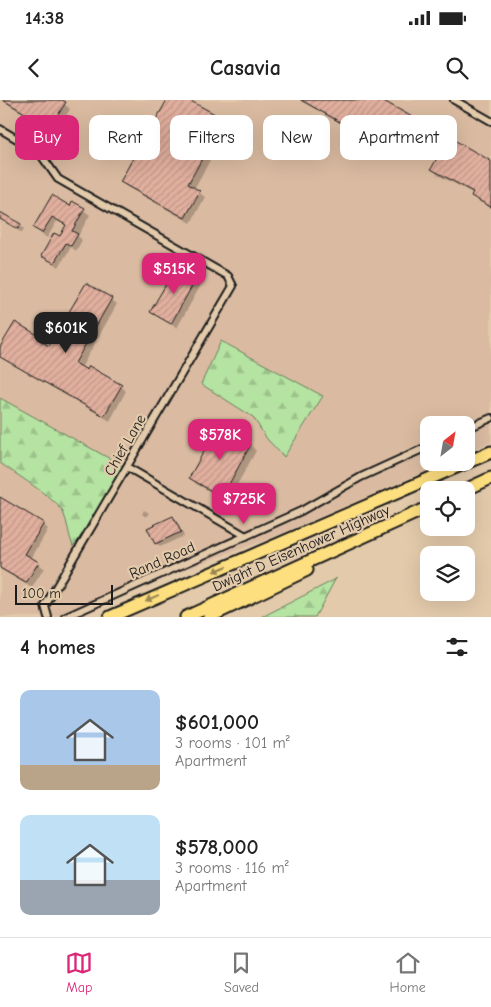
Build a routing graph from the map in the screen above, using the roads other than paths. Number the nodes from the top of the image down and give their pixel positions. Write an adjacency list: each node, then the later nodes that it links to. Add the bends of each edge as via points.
1 (454, 100): 2 (street)
2 (491, 121)
3 (0, 129): 8 (street, Chief Lane, via 38,152 58,179 228,276 233,286)
4 (491, 418): 5 (street)
5 (475, 425)
6 (420, 450): 13 (street, Rand Road)
7 (491, 452): 16 (highway, Dwight D Eisenhower Highway, one-way to 16)
8 (127, 468): 13 (street); 14 (street, Chief Lane, via 45,606)
9 (491, 478): 10 (highway)
10 (475, 485)
11 (420, 511): 12 (highway, Dwight D Eisenhower Highway)
12 (407, 517): 17 (highway, Dwight D Eisenhower Highway); 18 (highway, via 302,573)
13 (246, 536): 15 (street, Rand Road)
14 (48, 617)
15 (66, 617)
16 (110, 617)
17 (186, 617)
18 (209, 617)

